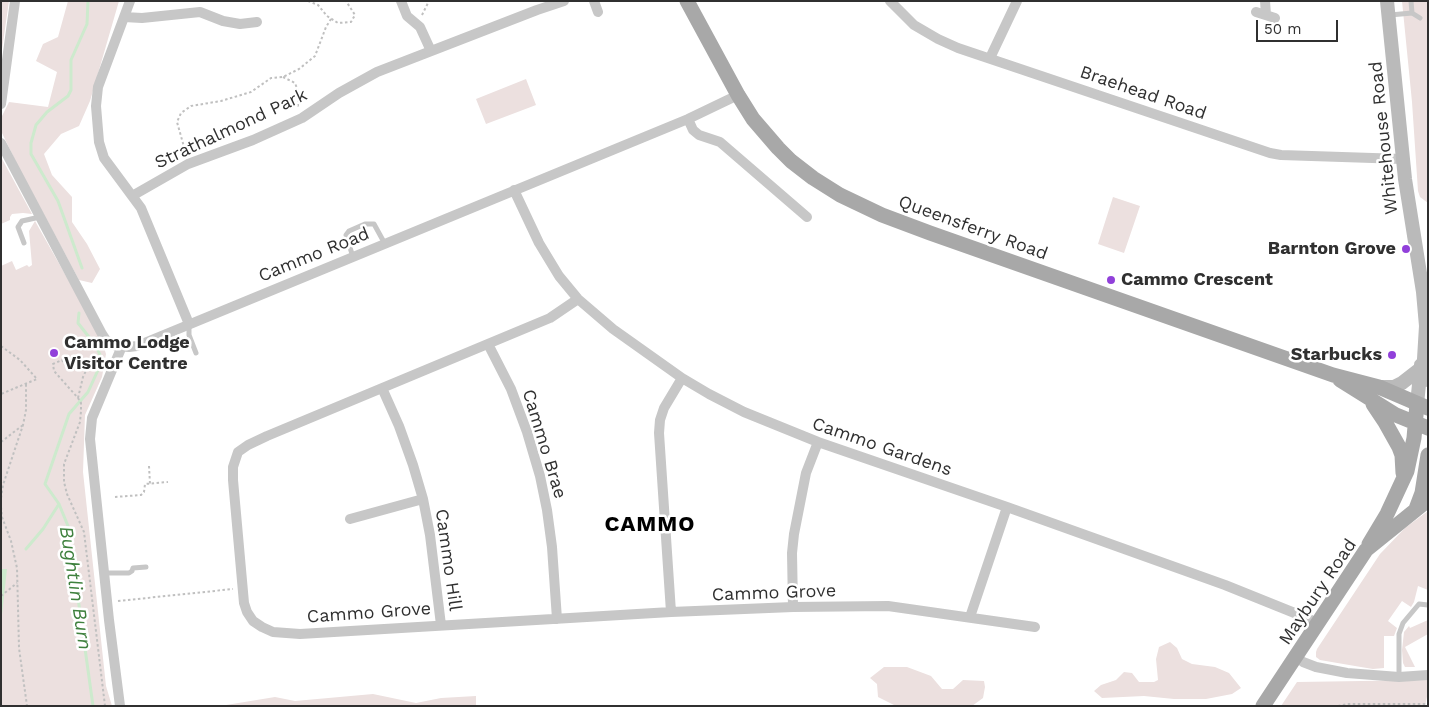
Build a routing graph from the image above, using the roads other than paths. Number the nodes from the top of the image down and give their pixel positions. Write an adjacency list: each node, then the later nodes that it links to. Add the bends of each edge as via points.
1 (15, 1): 22 (street)
2 (130, 1): 16 (street)
3 (401, 1): 19 (street, via 407,16 420,27)
4 (564, 1): 19 (street, Strathalmond Park)
5 (594, 1): 12 (street)
6 (687, 1): 21 (main road, Queensferry Road)
7 (890, 1): 20 (street, Braehead Road, via 904,17 926,32 958,48)
8 (1017, 1): 20 (street)
9 (1265, 1): 14 (street)
10 (1388, 1): 15 (street, Whitehouse Road)
11 (1411, 1): 13 (lane)
12 (598, 12)
13 (1412, 13): 15 (lane); 17 (lane)
14 (1266, 15)
15 (1389, 16): 25 (street, Whitehouse Road)
16 (124, 17): 18 (street, via 200,12 240,24); 27 (street, via 98,87 96,123 104,158)
17 (1420, 18)
18 (257, 22)
19 (431, 51): 27 (street, Strathalmond Park, via 377,72 339,92 302,118 188,164)
20 (990, 58): 25 (street, Braehead Road, via 1270,153)
21 (738, 95): 23 (street, Cammo Road); 40 (main road, Queensferry Road, via 753,119 803,171 840,195 882,215)
22 (1, 104)
23 (688, 119): 26 (street, Cammo Road); 29 (street, via 699,136 720,142)
24 (1, 143): 28 (street)
25 (1403, 159): 35 (street, Whitehouse Road)
26 (514, 190): 31 (street, Cammo Road); 33 (street, Cammo Gardens, via 539,242)
27 (132, 196): 34 (street, via 141,208)
28 (40, 217): 30 (lane, via 22,221 18,227); 37 (street, via 102,334 116,346)
29 (806, 217)
30 (24, 243)
31 (385, 244): 32 (street, Cammo Road); 32 (lane, via 374,224 365,224 346,234)
32 (353, 257): 34 (street, Cammo Road)
33 (578, 299): 36 (street, Cammo Grove, via 550,318); 41 (street, Cammo Gardens, via 613,330)
34 (189, 324): 37 (street, Cammo Road, via 138,346); 38 (lane, via 189,335)
35 (1427, 326): 39 (street, Whitehouse Road)
36 (488, 344): 43 (street, Cammo Grove); 63 (street, Cammo Brae, via 511,389 540,476 552,547)
37 (122, 346): 58 (street, via 90,428)
38 (196, 353)
39 (1424, 369): 42 (street, via 1394,387); 45 (street, Whitehouse Road)
40 (1333, 375): 42 (main road, Queensferry Road); 44 (main road, Queensferry Road)
41 (682, 378): 47 (street, Cammo Gardens, via 744,412); 61 (street, via 664,408 659,433)
42 (1379, 387): 45 (main road, Queensferry Road)
43 (382, 388): 52 (street, Cammo Hill, via 402,434); 65 (street, Cammo Grove, via 267,436 238,452 233,480 244,603 254,621 273,632 300,634)
44 (1368, 398): 46 (main road, Queensferry Road); 50 (main road, via 1402,455)
45 (1423, 406): 46 (main road)
46 (1422, 426): 49 (main road)
47 (818, 442): 53 (street, Cammo Gardens); 60 (street, via 806,474 794,534)
48 (1428, 456): 51 (main road)
49 (1411, 460): 50 (main road); 51 (main road)
50 (1400, 487): 54 (main road)
51 (1424, 493): 54 (main road); 56 (main road, Maybury Road, via 1399,525)
52 (423, 499): 55 (street, Cammo Hill); 65 (street, Cammo Hill)
53 (1006, 507): 62 (street); 64 (street, Cammo Gardens, via 1225,585)
54 (1387, 514): 56 (main road)
55 (350, 519)
56 (1366, 550): 64 (main road, Maybury Road)
57 (146, 567): 58 (lane, via 134,568 128,573)
58 (104, 573): 70 (street)
59 (1428, 605): 69 (lane, via 1419,604 1403,623 1399,634)
60 (793, 607): 61 (street, Cammo Grove); 62 (street, Cammo Grove, via 888,606)
61 (671, 612): 63 (street, Cammo Grove)
62 (970, 617): 66 (street, Cammo Grove)
63 (557, 619): 65 (street, Cammo Grove)
64 (1318, 624): 67 (main road, Maybury Road)
65 (441, 625)
66 (1035, 627)
67 (1297, 657): 69 (street, via 1316,667); 71 (main road, Maybury Road)
68 (1428, 675): 69 (street)
69 (1399, 677)
70 (120, 706)
71 (1263, 706)

